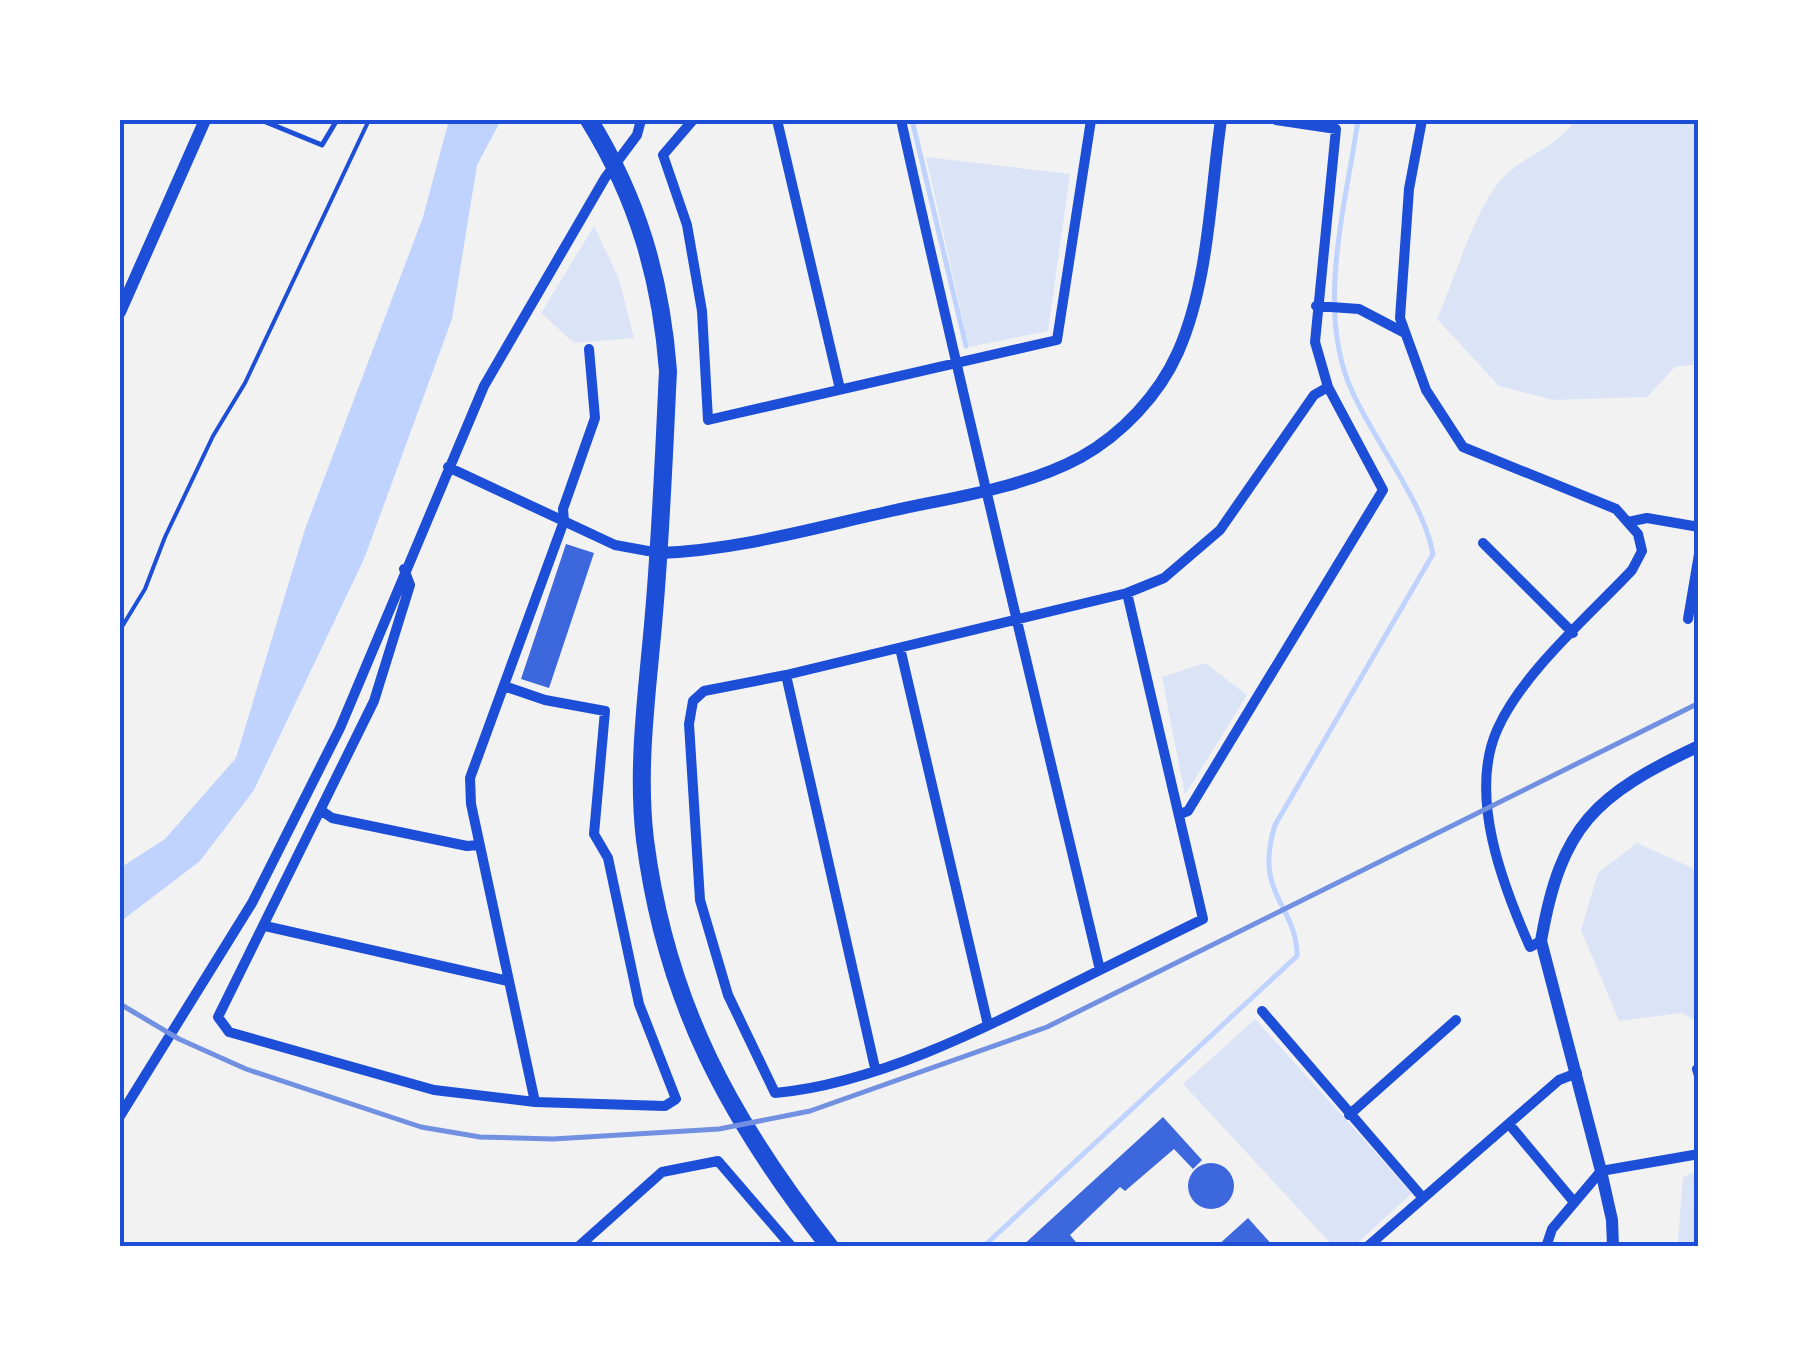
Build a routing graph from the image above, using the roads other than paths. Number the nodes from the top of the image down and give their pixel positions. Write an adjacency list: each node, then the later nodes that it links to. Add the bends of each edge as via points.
1 (205, 120): 15 (street)
2 (261, 120): 3 (lane, via 322,145)
3 (337, 120)
4 (589, 120): 14 (highway)
5 (641, 120): 14 (street)
6 (694, 120): 22 (street, via 662,156 687,225 702,311 708,420)
7 (778, 120): 22 (street)
8 (901, 120): 20 (street)
9 (1091, 120): 20 (street, via 1057,340)
10 (1220, 120): 24 (street, via 1189,320 1154,393 1121,430 1081,457)
11 (1276, 120): 13 (street)
12 (1422, 120): 18 (street, via 1400,278)
13 (1337, 124): 16 (street)
14 (616, 163): 23 (street, via 484,386); 29 (highway, via 646,234 664,311 668,371)
15 (123, 297): 17 (street)
16 (1320, 306): 18 (street, via 1354,309); 21 (street, via 1315,342)
17 (120, 312)
18 (1404, 332): 26 (street, via 1426,390 1462,447 1602,502)
19 (589, 349): 25 (street, via 595,418)
20 (956, 366): 22 (street); 24 (street)
21 (1328, 387): 32 (street, via 1314,395 1208,544 1164,578); 41 (street, via 1383,490 1188,811)
22 (840, 389)
23 (448, 466): 25 (street); 31 (street)
24 (988, 489): 29 (street, via 711,551); 33 (street)
25 (564, 521): 29 (street, via 614,545); 38 (street)
26 (1628, 522): 27 (street, via 1647,518); 35 (street, via 1642,551)
27 (1699, 527)
28 (1483, 543): 35 (street)
29 (659, 553): 62 (highway, via 643,748 645,838 664,940 694,1031 726,1098 770,1170)
30 (1699, 554): 34 (street)
31 (404, 570): 40 (street, via 410,585 374,702); 54 (street, via 340,728 252,903)
32 (1127, 593): 33 (street); 41 (street)
33 (1017, 616): 36 (street); 45 (street)
34 (1688, 619)
35 (1573, 634): 44 (street, via 1506,712 1488,771 1494,835 1512,906 1530,946)
36 (900, 648): 37 (street); 49 (street)
37 (786, 676): 50 (street); 50 (street, via 704,691 693,701 700,900 728,995 775,1093)
38 (504, 686): 42 (street, via 470,778); 52 (street, via 605,711 594,834 608,858 639,1004 676,1099 665,1106)
39 (1699, 746): 44 (street, via 1591,811 1572,836)
40 (322, 811): 42 (street); 43 (street)
41 (1180, 814): 45 (street, via 1203,920)
42 (480, 844): 46 (street)
43 (266, 926): 46 (street); 52 (street, via 218,1017 229,1032 434,1090)
44 (1541, 941): 51 (street)
45 (1100, 970): 49 (street)
46 (508, 981): 52 (street)
47 (1262, 1011): 53 (street)
48 (1456, 1020): 53 (street)
49 (988, 1026): 50 (street)
50 (875, 1068)
51 (1577, 1073): 55 (street, via 1559,1080); 57 (street)
52 (535, 1102)
53 (1349, 1115): 58 (street)
54 (120, 1116)
55 (1509, 1124): 58 (street); 59 (street)
56 (1699, 1154): 57 (street)
57 (1601, 1171): 59 (street); 65 (street)
58 (1423, 1198): 63 (street)
59 (1574, 1202): 64 (street)
60 (578, 1247): 61 (street, via 662,1172 718,1161)
61 (792, 1247)
62 (830, 1247)
63 (1367, 1247)
64 (1546, 1247)
65 (1613, 1247)

